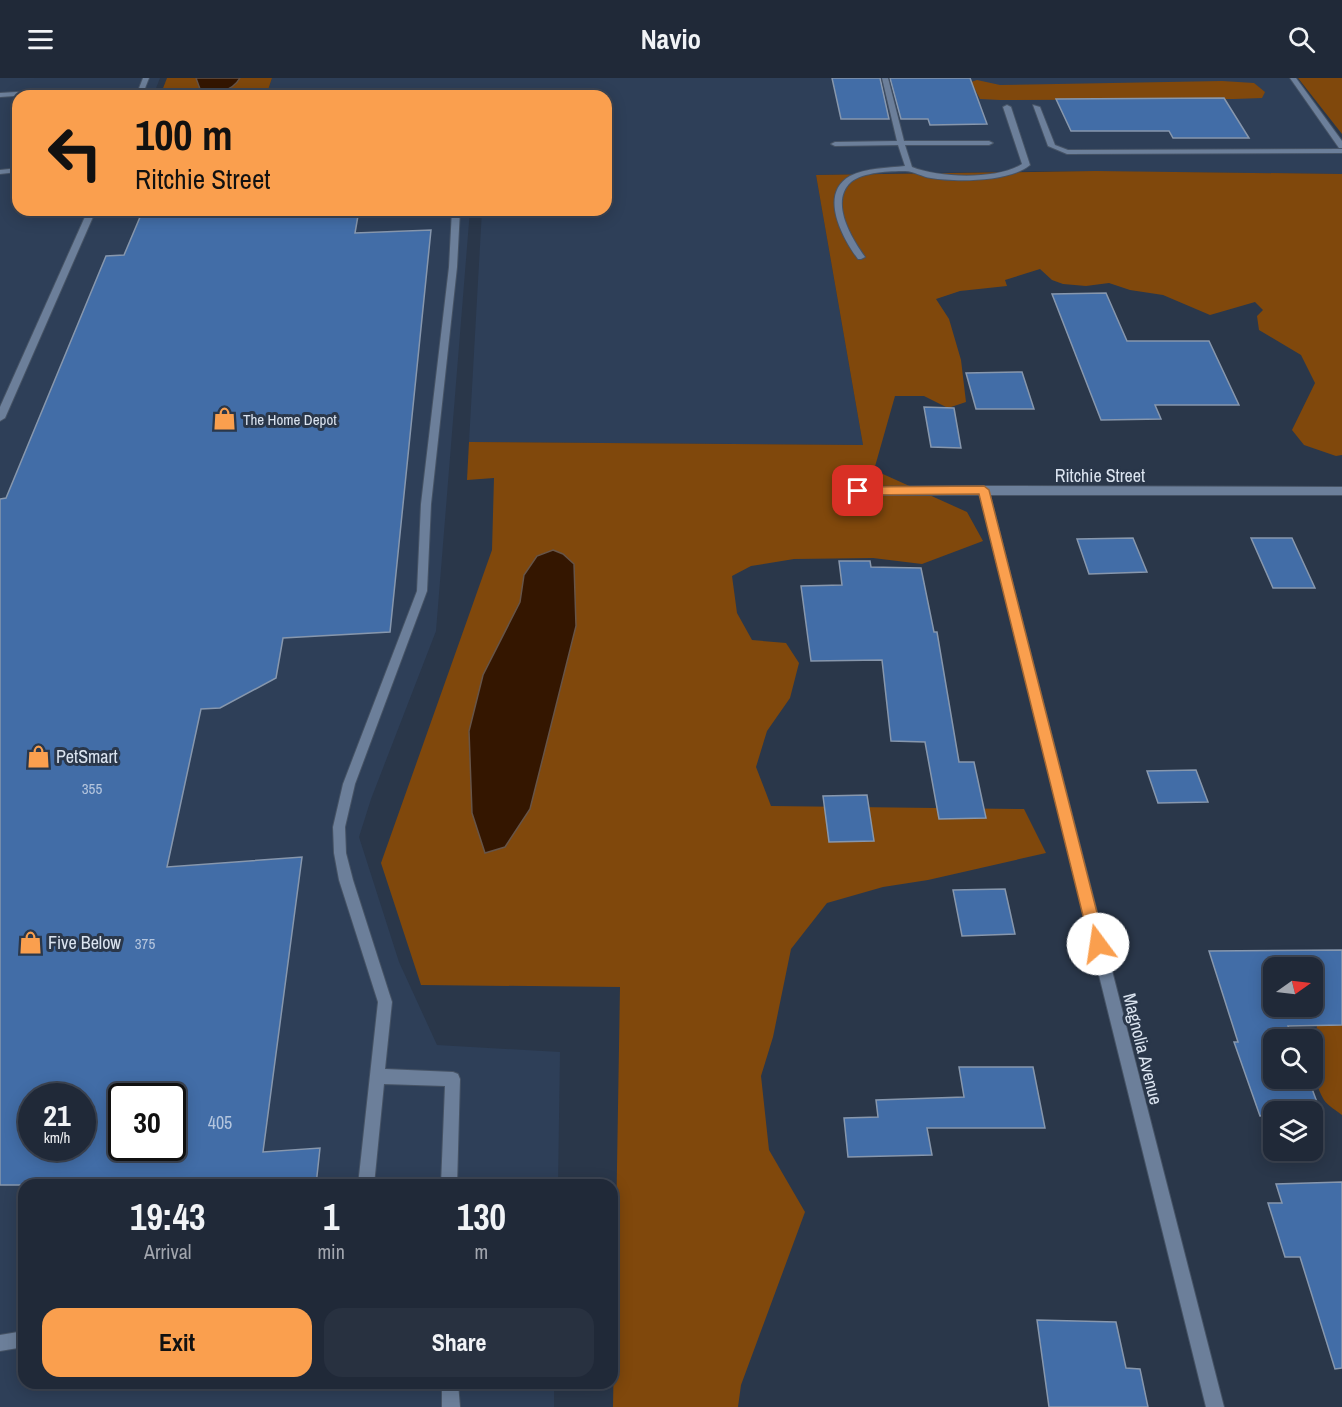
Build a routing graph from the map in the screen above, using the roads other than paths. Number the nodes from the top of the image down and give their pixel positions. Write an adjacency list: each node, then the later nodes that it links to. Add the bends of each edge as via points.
1 (885, 78): 5 (street)
2 (1293, 78): 8 (street)
3 (1007, 107): 10 (street, via 1024,168 999,174 945,176)
4 (1036, 107): 9 (street, via 1052,146 1067,152)
5 (902, 143): 6 (street); 7 (street); 10 (street)
6 (989, 143)
7 (835, 144)
8 (1342, 146)
9 (1342, 151)
10 (909, 168): 13 (street, via 849,180 841,195 839,211 844,230)
11 (89, 216): 14 (street)
12 (456, 216): 18 (street, via 426,504 422,591 349,784 339,827 346,880 385,1002)
13 (861, 257)
14 (0, 418)
15 (984, 490): 16 (street, Ritchie Street); 17 (street, Ritchie Street); 25 (street, Magnolia Avenue)
16 (1342, 490)
17 (858, 491)
18 (378, 1076): 19 (street); 20 (street, via 453,1079)
19 (367, 1179)
20 (449, 1179)
21 (18, 1340): 22 (street)
22 (0, 1343)
23 (450, 1389): 24 (street)
24 (452, 1407)
25 (1215, 1407)

